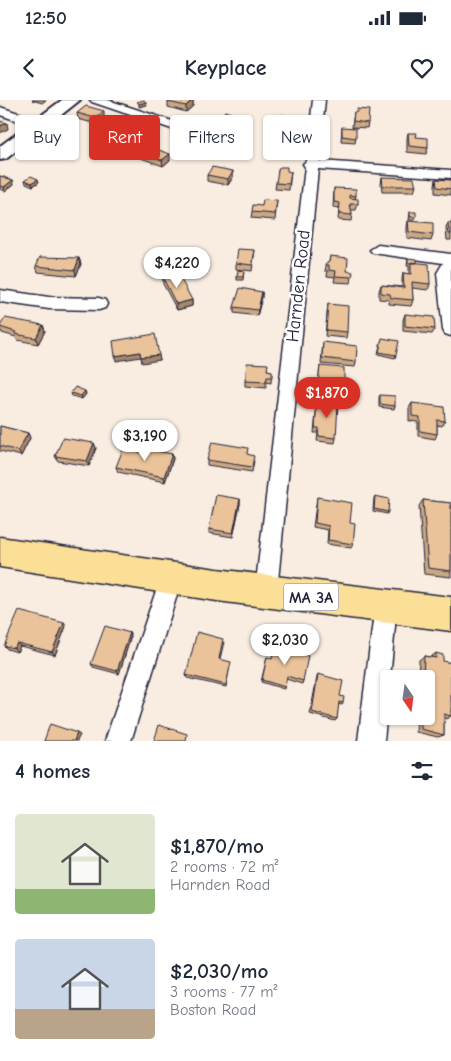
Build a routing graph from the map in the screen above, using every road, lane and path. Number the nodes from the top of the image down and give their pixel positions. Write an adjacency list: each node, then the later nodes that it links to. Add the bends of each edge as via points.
1 (72, 100): 5 (main road)
2 (96, 100): 7 (street)
3 (319, 100): 10 (street, Harnden Road)
4 (0, 112): 6 (street)
5 (54, 115)
6 (15, 117)
7 (170, 125)
8 (15, 145): 9 (main road)
9 (0, 156)
10 (310, 164): 11 (street); 19 (street, Harnden Road)
11 (451, 174)
12 (378, 250): 13 (street)
13 (451, 260): 16 (street, via 445,273)
14 (0, 296): 15 (street, via 49,303)
15 (99, 304)
16 (451, 330)
17 (0, 552): 18 (main road, MA 3A)
18 (171, 579): 19 (main road, MA 3A); 22 (street)
19 (266, 591): 20 (main road, MA 3A)
20 (386, 605): 21 (main road, MA 3A); 23 (street)
21 (451, 614)
22 (118, 741)
23 (371, 741)

